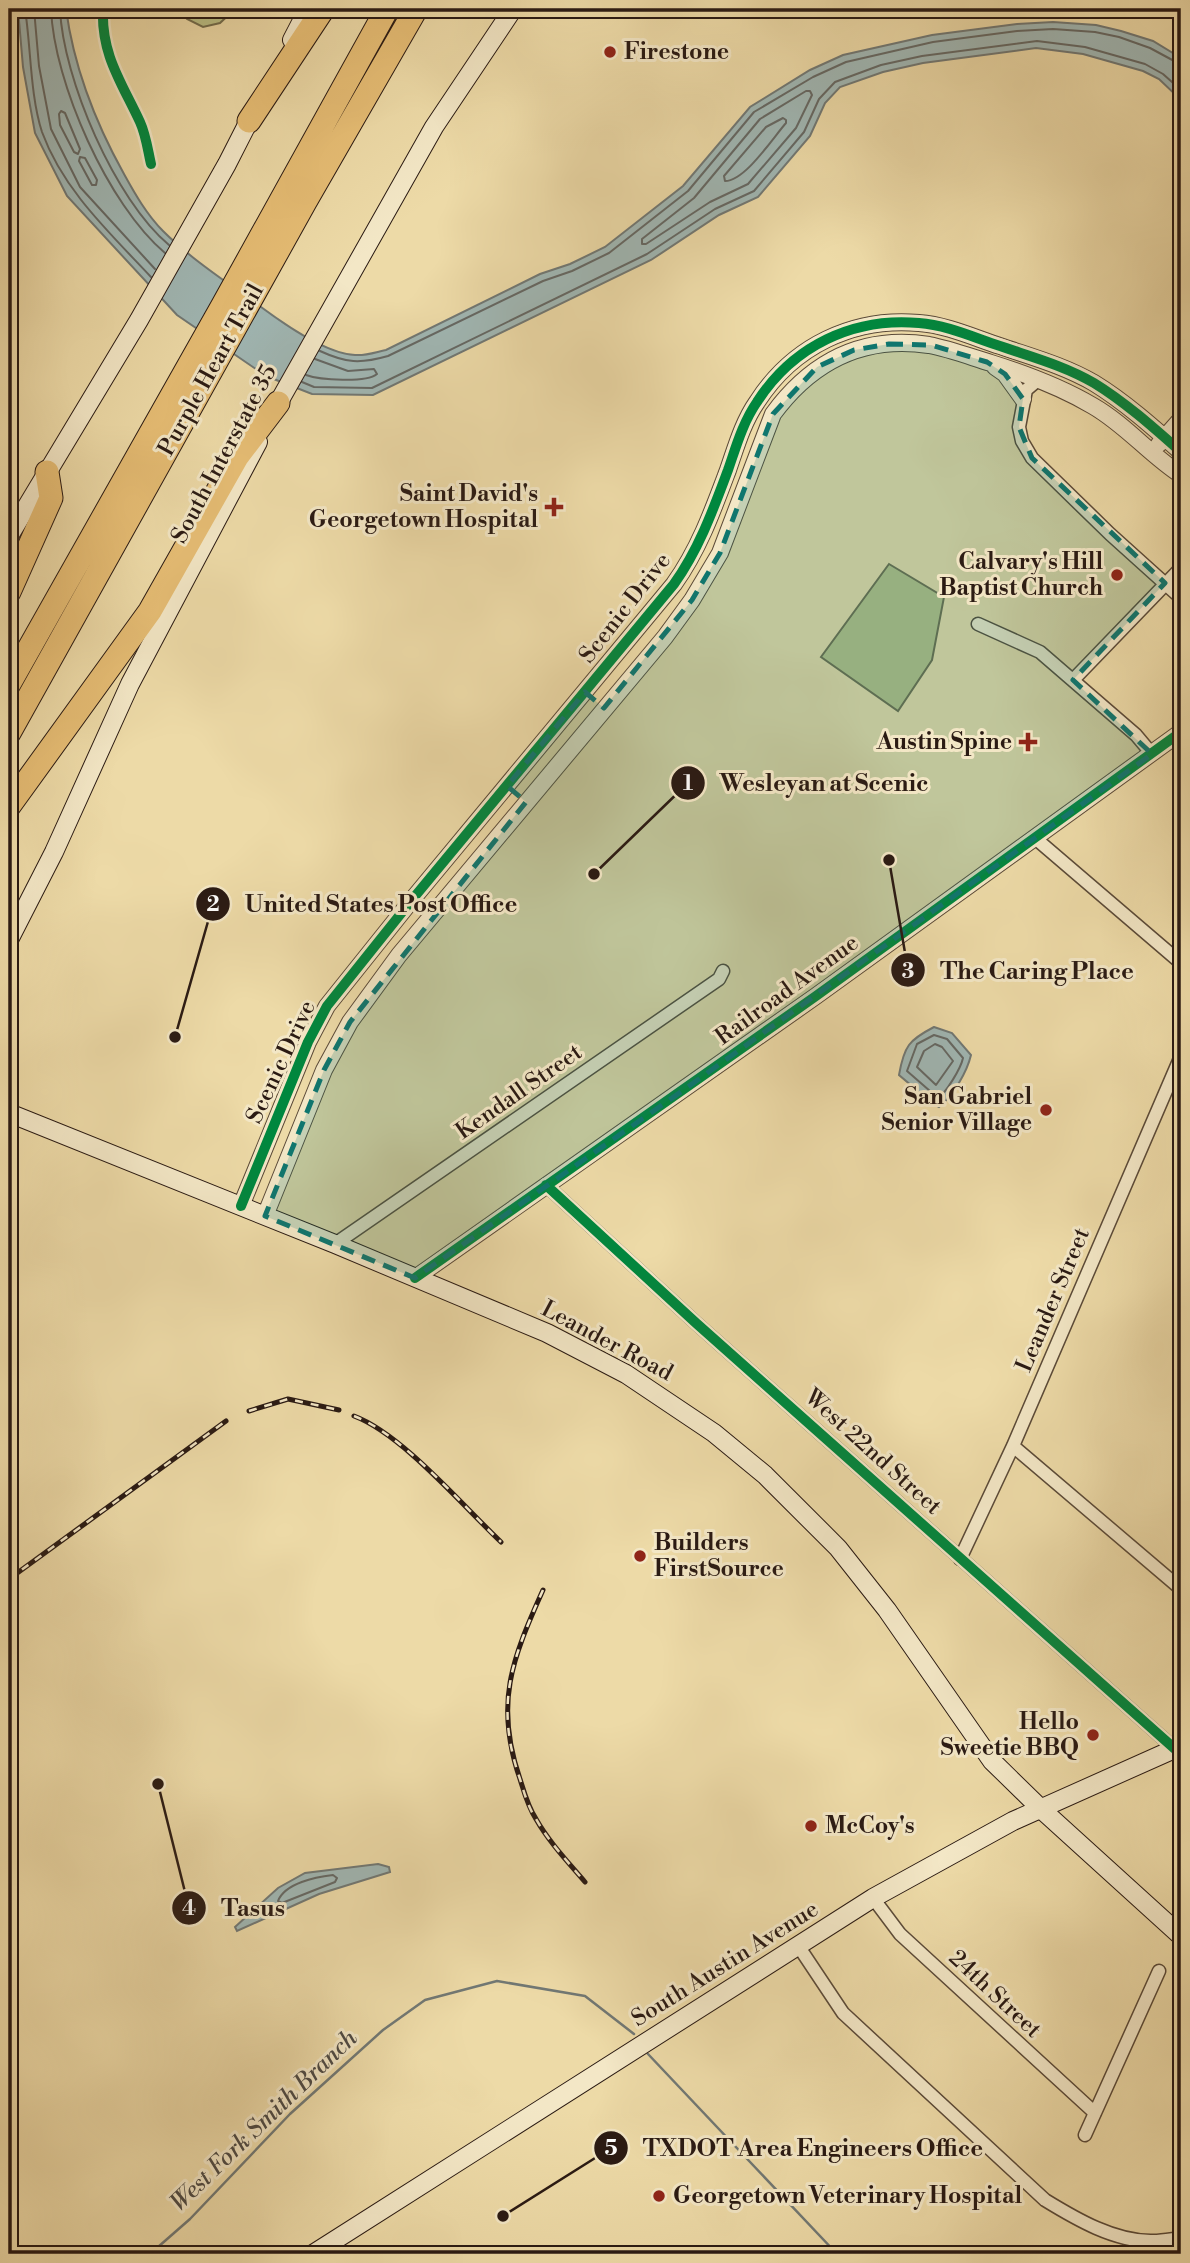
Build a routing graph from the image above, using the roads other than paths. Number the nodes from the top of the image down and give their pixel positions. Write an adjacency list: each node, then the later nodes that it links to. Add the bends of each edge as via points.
1 (308, 9): 6 (main road)
2 (323, 9): 6 (highway)
3 (387, 9): 7 (highway, Purple Heart Trail)
4 (416, 9): 7 (highway, Purple Heart Trail)
5 (513, 9): 11 (main road, South Interstate 35, via 397,189)
6 (248, 121): 17 (main road, via 139,320)
7 (294, 198): 13 (highway, Purple Heart Trail)
8 (987, 362): 9 (street, Scenic Drive); 10 (street, via 1005,374); 21 (street, Scenic Drive, via 930,345 889,344 854,350 817,367 773,414)
9 (1039, 379): 10 (street); 15 (street, Scenic Drive, via 1092,405)
10 (1023, 399): 23 (street, via 1019,427 1032,458)
11 (278, 403): 38 (highway, via 237,457 149,611); 42 (main road, South Interstate 35, via 130,684)
12 (1181, 419): 14 (street)
13 (167, 424): 30 (highway, Purple Heart Trail); 34 (highway, Purple Heart Trail)
14 (1164, 438): 15 (street); 16 (street, Scenic Drive); 20 (street, Scenic Drive, via 1105,391 1055,365 921,323 858,327 835,334 795,357 767,387 745,424)
15 (1153, 451): 18 (street, Scenic Drive)
16 (1181, 452)
17 (47, 472): 19 (main road); 24 (highway, via 51,498)
18 (1181, 475)
19 (9, 536)
20 (699, 541): 21 (street); 26 (street, Scenic Drive)
21 (720, 553): 27 (street, Scenic Drive)
22 (1181, 568): 23 (street)
23 (1165, 583): 25 (street); 29 (street)
24 (9, 592)
25 (1181, 598)
26 (657, 606): 27 (street); 31 (street, Scenic Drive)
27 (676, 623): 32 (street, Scenic Drive)
28 (978, 624): 29 (street, via 1040,652)
29 (1073, 680): 35 (street)
30 (9, 684)
31 (585, 692): 32 (street); 36 (street, Scenic Drive)
32 (604, 708): 37 (street, Scenic Drive)
33 (1181, 732): 35 (street, Railroad Avenue)
34 (9, 733)
35 (1152, 754): 39 (street, Railroad Avenue)
36 (507, 786): 37 (street); 40 (street, Scenic Drive)
37 (526, 802): 41 (street, Scenic Drive)
38 (9, 806)
39 (1035, 838): 43 (street); 50 (street, Railroad Avenue)
40 (399, 916): 41 (street); 45 (street, Scenic Drive)
41 (419, 932): 46 (street, Scenic Drive)
42 (9, 939)
43 (1181, 963)
44 (723, 971): 53 (street, Kendall Street, via 719,979)
45 (327, 1006): 46 (street); 51 (street, Scenic Drive)
46 (350, 1023): 52 (street, Scenic Drive, via 324,1070)
47 (1181, 1056): 55 (street, Leander Street)
48 (9, 1106): 49 (main road)
49 (16, 1117): 51 (main road, Leander Road)
50 (546, 1185): 54 (street, Railroad Avenue); 56 (street, West 22nd Street)
51 (241, 1206): 52 (main road, Leander Road)
52 (265, 1216): 53 (main road, Leander Road)
53 (335, 1244): 54 (main road, Leander Road)
54 (415, 1278): 59 (main road, Leander Road, via 601,1360 714,1433 765,1475 855,1569 992,1761)
55 (1013, 1446): 56 (street, Leander Street); 57 (street)
56 (960, 1559): 58 (street, West 22nd Street)
57 (1181, 1589)
58 (1178, 1747): 59 (main road, South Austin Avenue)
59 (1040, 1808): 60 (main road, South Austin Avenue); 61 (main road, Leander Road)
60 (873, 1898): 62 (main road, South Austin Avenue); 64 (street, 24th Street, via 900,1934)
61 (1181, 1936)
62 (799, 1947): 66 (street, via 843,2013 1045,2200 1120,2236 1152,2242); 67 (main road, South Austin Avenue)
63 (1158, 1971): 64 (street)
64 (1095, 2113): 65 (street)
65 (1085, 2135)
66 (1181, 2238)
67 (313, 2254)

